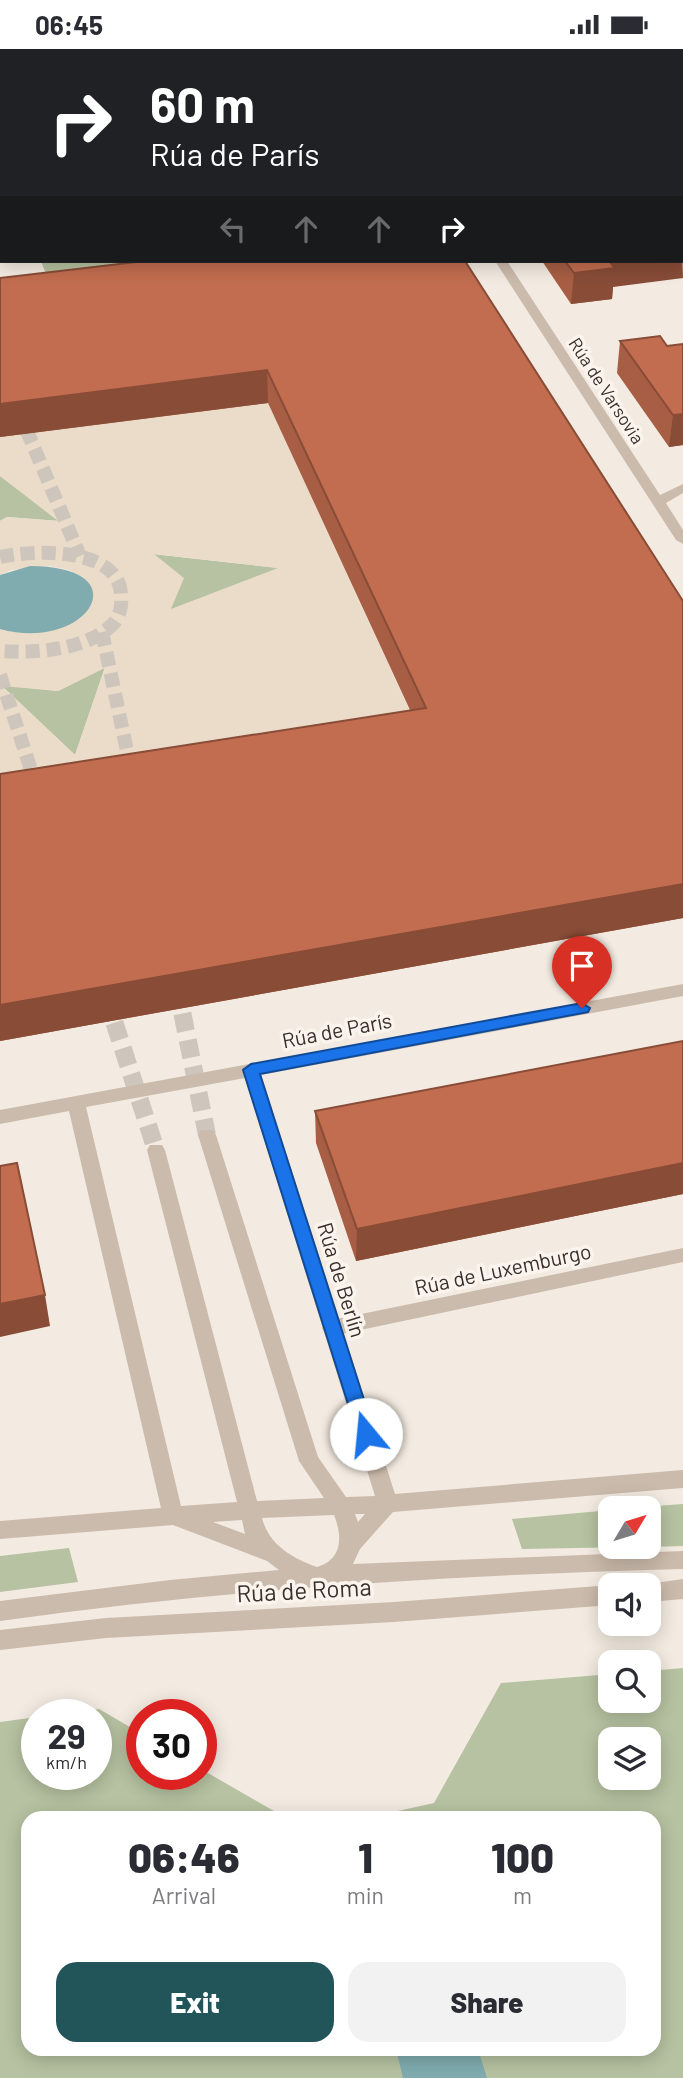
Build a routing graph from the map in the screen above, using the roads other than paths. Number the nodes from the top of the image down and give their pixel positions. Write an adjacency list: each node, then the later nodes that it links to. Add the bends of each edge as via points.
1 (502, 263): 3 (street, Rúa de Varsovia)
2 (683, 488): 3 (street)
3 (657, 502): 4 (street, Rúa de Varsovia)
4 (678, 526): 5 (street, Rúa de Varsovia)
5 (683, 540)
6 (683, 990): 7 (street, Rúa de París)
7 (251, 1070): 8 (street, Rúa de París); 13 (street, Rúa de Berlín)
8 (76, 1102): 9 (street, Rúa de París); 18 (street)
9 (0, 1117)
10 (207, 1135): 16 (street, via 309,1461)
11 (156, 1150): 17 (street)
12 (683, 1255): 13 (street, Rúa de Luxemburgo)
13 (332, 1328): 15 (street, Rúa de Berlín)
14 (683, 1479): 15 (street, Rúa de Roma)
15 (388, 1504): 16 (street, Rúa de Roma); 20 (street, Rúa de Roma)
16 (341, 1505): 17 (street, Rúa de Roma); 20 (street, Rúa de Roma)
17 (249, 1510): 18 (street, Rúa de Roma); 21 (street, Rúa de Roma, via 256,1535)
18 (173, 1516): 19 (street, Rúa de Roma); 21 (street, Rúa de Roma)
19 (0, 1530)
20 (351, 1543): 23 (street, Rúa de Roma, via 341,1565)
21 (269, 1553): 23 (street, Rúa de Roma)
22 (683, 1560): 23 (street, Rúa de Roma, via 459,1565)
23 (318, 1577): 27 (street, Rúa de Roma)
24 (683, 1589): 25 (street)
25 (661, 1591)
26 (598, 1596): 28 (street, Rúa de Roma, via 107,1628)
27 (0, 1611)
28 (0, 1640)

